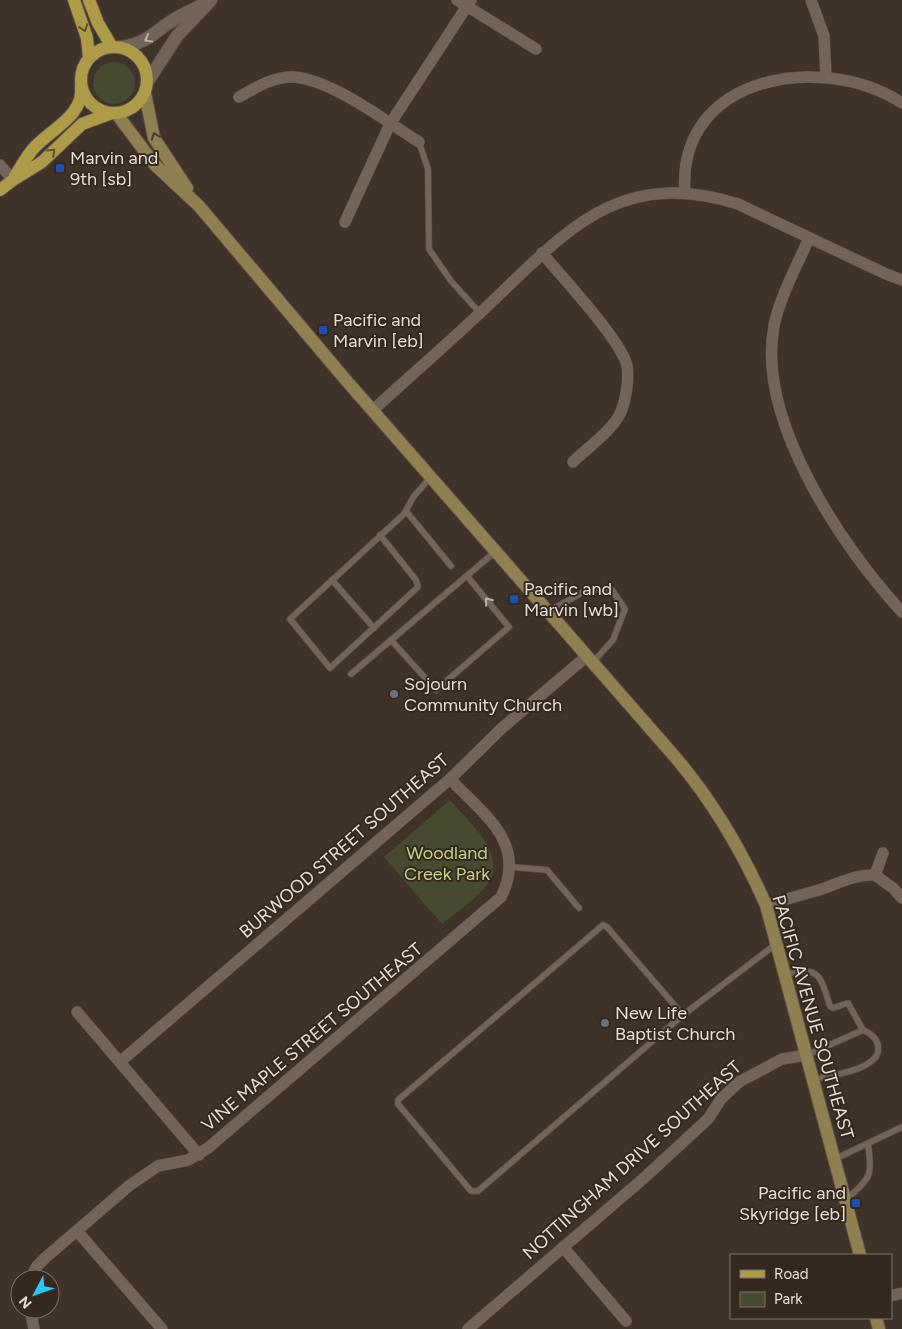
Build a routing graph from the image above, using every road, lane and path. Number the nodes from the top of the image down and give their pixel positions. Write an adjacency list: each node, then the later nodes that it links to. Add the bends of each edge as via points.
1 (74, 0): 8 (main road, one-way to 8, via 87,38)
2 (89, 0): 6 (main road, via 98,23)
3 (211, 0): 6 (street, one-way to 6, via 170,22 146,40); 11 (street, via 177,36)
4 (811, 0): 9 (street, via 824,36)
5 (465, 2): 7 (street); 15 (street)
6 (117, 47): 8 (main road, via 98,50); 11 (main road, via 141,59 146,70)
7 (536, 49)
8 (89, 58): 10 (main road, via 80,76)
9 (826, 77): 13 (street, via 862,84); 20 (street, via 766,82 739,92 716,107 693,140 685,166)
10 (81, 86): 14 (main road, via 92,105); 18 (main road, via 80,97 70,117 33,148)
11 (146, 87): 14 (main road, via 132,108); 21 (main road, PACIFIC AVENUE SOUTHEAST, one-way to 11, via 154,138)
12 (239, 97): 15 (street, via 273,80 291,77 312,80)
13 (902, 103)
14 (114, 113): 18 (main road, one-way to 14, via 42,162 82,124); 21 (main road, PACIFIC AVENUE SOUTHEAST, via 155,165)
15 (390, 124): 16 (street); 22 (street)
16 (419, 142): 26 (lane, via 428,169 429,249 451,281)
17 (0, 165): 18 (street)
18 (13, 180): 19 (main road)
19 (0, 190)
20 (686, 193): 23 (street, via 738,204); 24 (street, via 650,194 605,208 584,219)
21 (200, 206): 27 (main road, PACIFIC AVENUE SOUTHEAST)
22 (345, 222)
23 (809, 238): 25 (street); 37 (street, via 774,327 772,374 783,424 801,464 830,514 864,566)
24 (542, 253): 26 (street); 28 (street, via 618,346 626,366 626,391 621,411 605,432)
25 (902, 280)
26 (480, 313): 27 (street)
27 (373, 410): 29 (main road, PACIFIC AVENUE SOUTHEAST)
28 (573, 462)
29 (431, 478): 30 (lane, via 414,496); 32 (main road, PACIFIC AVENUE SOUTHEAST)
30 (406, 511): 31 (lane); 33 (lane)
31 (380, 535): 35 (lane); 38 (lane, via 416,580 418,587)
32 (496, 551): 34 (lane); 36 (main road, PACIFIC AVENUE SOUTHEAST)
33 (451, 566)
34 (467, 576): 39 (lane); 39 (lane, one-way to 34, via 436,690 509,627)
35 (332, 580): 38 (lane); 38 (lane, via 290,619 330,668)
36 (548, 611): 40 (main road, PACIFIC AVENUE SOUTHEAST); 40 (lane, via 587,590 612,590 625,609 614,640)
37 (902, 612)
38 (374, 628)
39 (391, 640): 41 (lane)
40 (590, 659): 42 (street, BURWOOD STREET SOUTHEAST, via 502,728); 47 (main road, PACIFIC AVENUE SOUTHEAST, via 715,807)
41 (351, 674)
42 (450, 779): 44 (street, VINE MAPLE STREET SOUTHEAST, via 498,830 510,855); 55 (street, BURWOOD STREET SOUTHEAST)
43 (883, 853): 45 (street)
44 (510, 867): 48 (lane, via 548,870); 59 (street, VINE MAPLE STREET SOUTHEAST, via 507,885 493,906)
45 (875, 875): 46 (street); 47 (street, via 864,874)
46 (902, 898)
47 (766, 904): 49 (main road, PACIFIC AVENUE SOUTHEAST)
48 (579, 908)
49 (778, 943): 50 (main road, PACIFIC AVENUE SOUTHEAST); 52 (lane)
50 (786, 974): 53 (lane, via 816,972 821,977 830,1006 848,1003); 54 (main road, PACIFIC AVENUE SOUTHEAST)
51 (77, 1012): 55 (street)
52 (683, 1015): 52 (lane, via 478,1192 471,1190 398,1104 405,1093 603,926)
53 (862, 1030): 54 (lane); 56 (lane, via 877,1042 879,1049 873,1062)
54 (807, 1055): 56 (main road, PACIFIC AVENUE SOUTHEAST); 63 (street, NOTTINGHAM DRIVE SOUTHEAST, via 782,1059 739,1082 708,1119)
55 (121, 1061): 59 (street)
56 (814, 1079): 60 (main road, PACIFIC AVENUE SOUTHEAST)
57 (902, 1127): 58 (lane)
58 (868, 1144): 60 (lane); 61 (lane, via 871,1171 867,1180)
59 (199, 1155): 62 (street, VINE MAPLE STREET SOUTHEAST, via 158,1166)
60 (835, 1160): 61 (main road, PACIFIC AVENUE SOUTHEAST)
61 (846, 1200): 64 (main road, PACIFIC AVENUE SOUTHEAST)
62 (77, 1231): 65 (street, VINE MAPLE STREET SOUTHEAST); 67 (street)
63 (563, 1248): 66 (street); 68 (street, NOTTINGHAM DRIVE SOUTHEAST)
64 (860, 1254)
65 (36, 1269)
66 (626, 1320)
67 (162, 1329)
68 (468, 1329)

